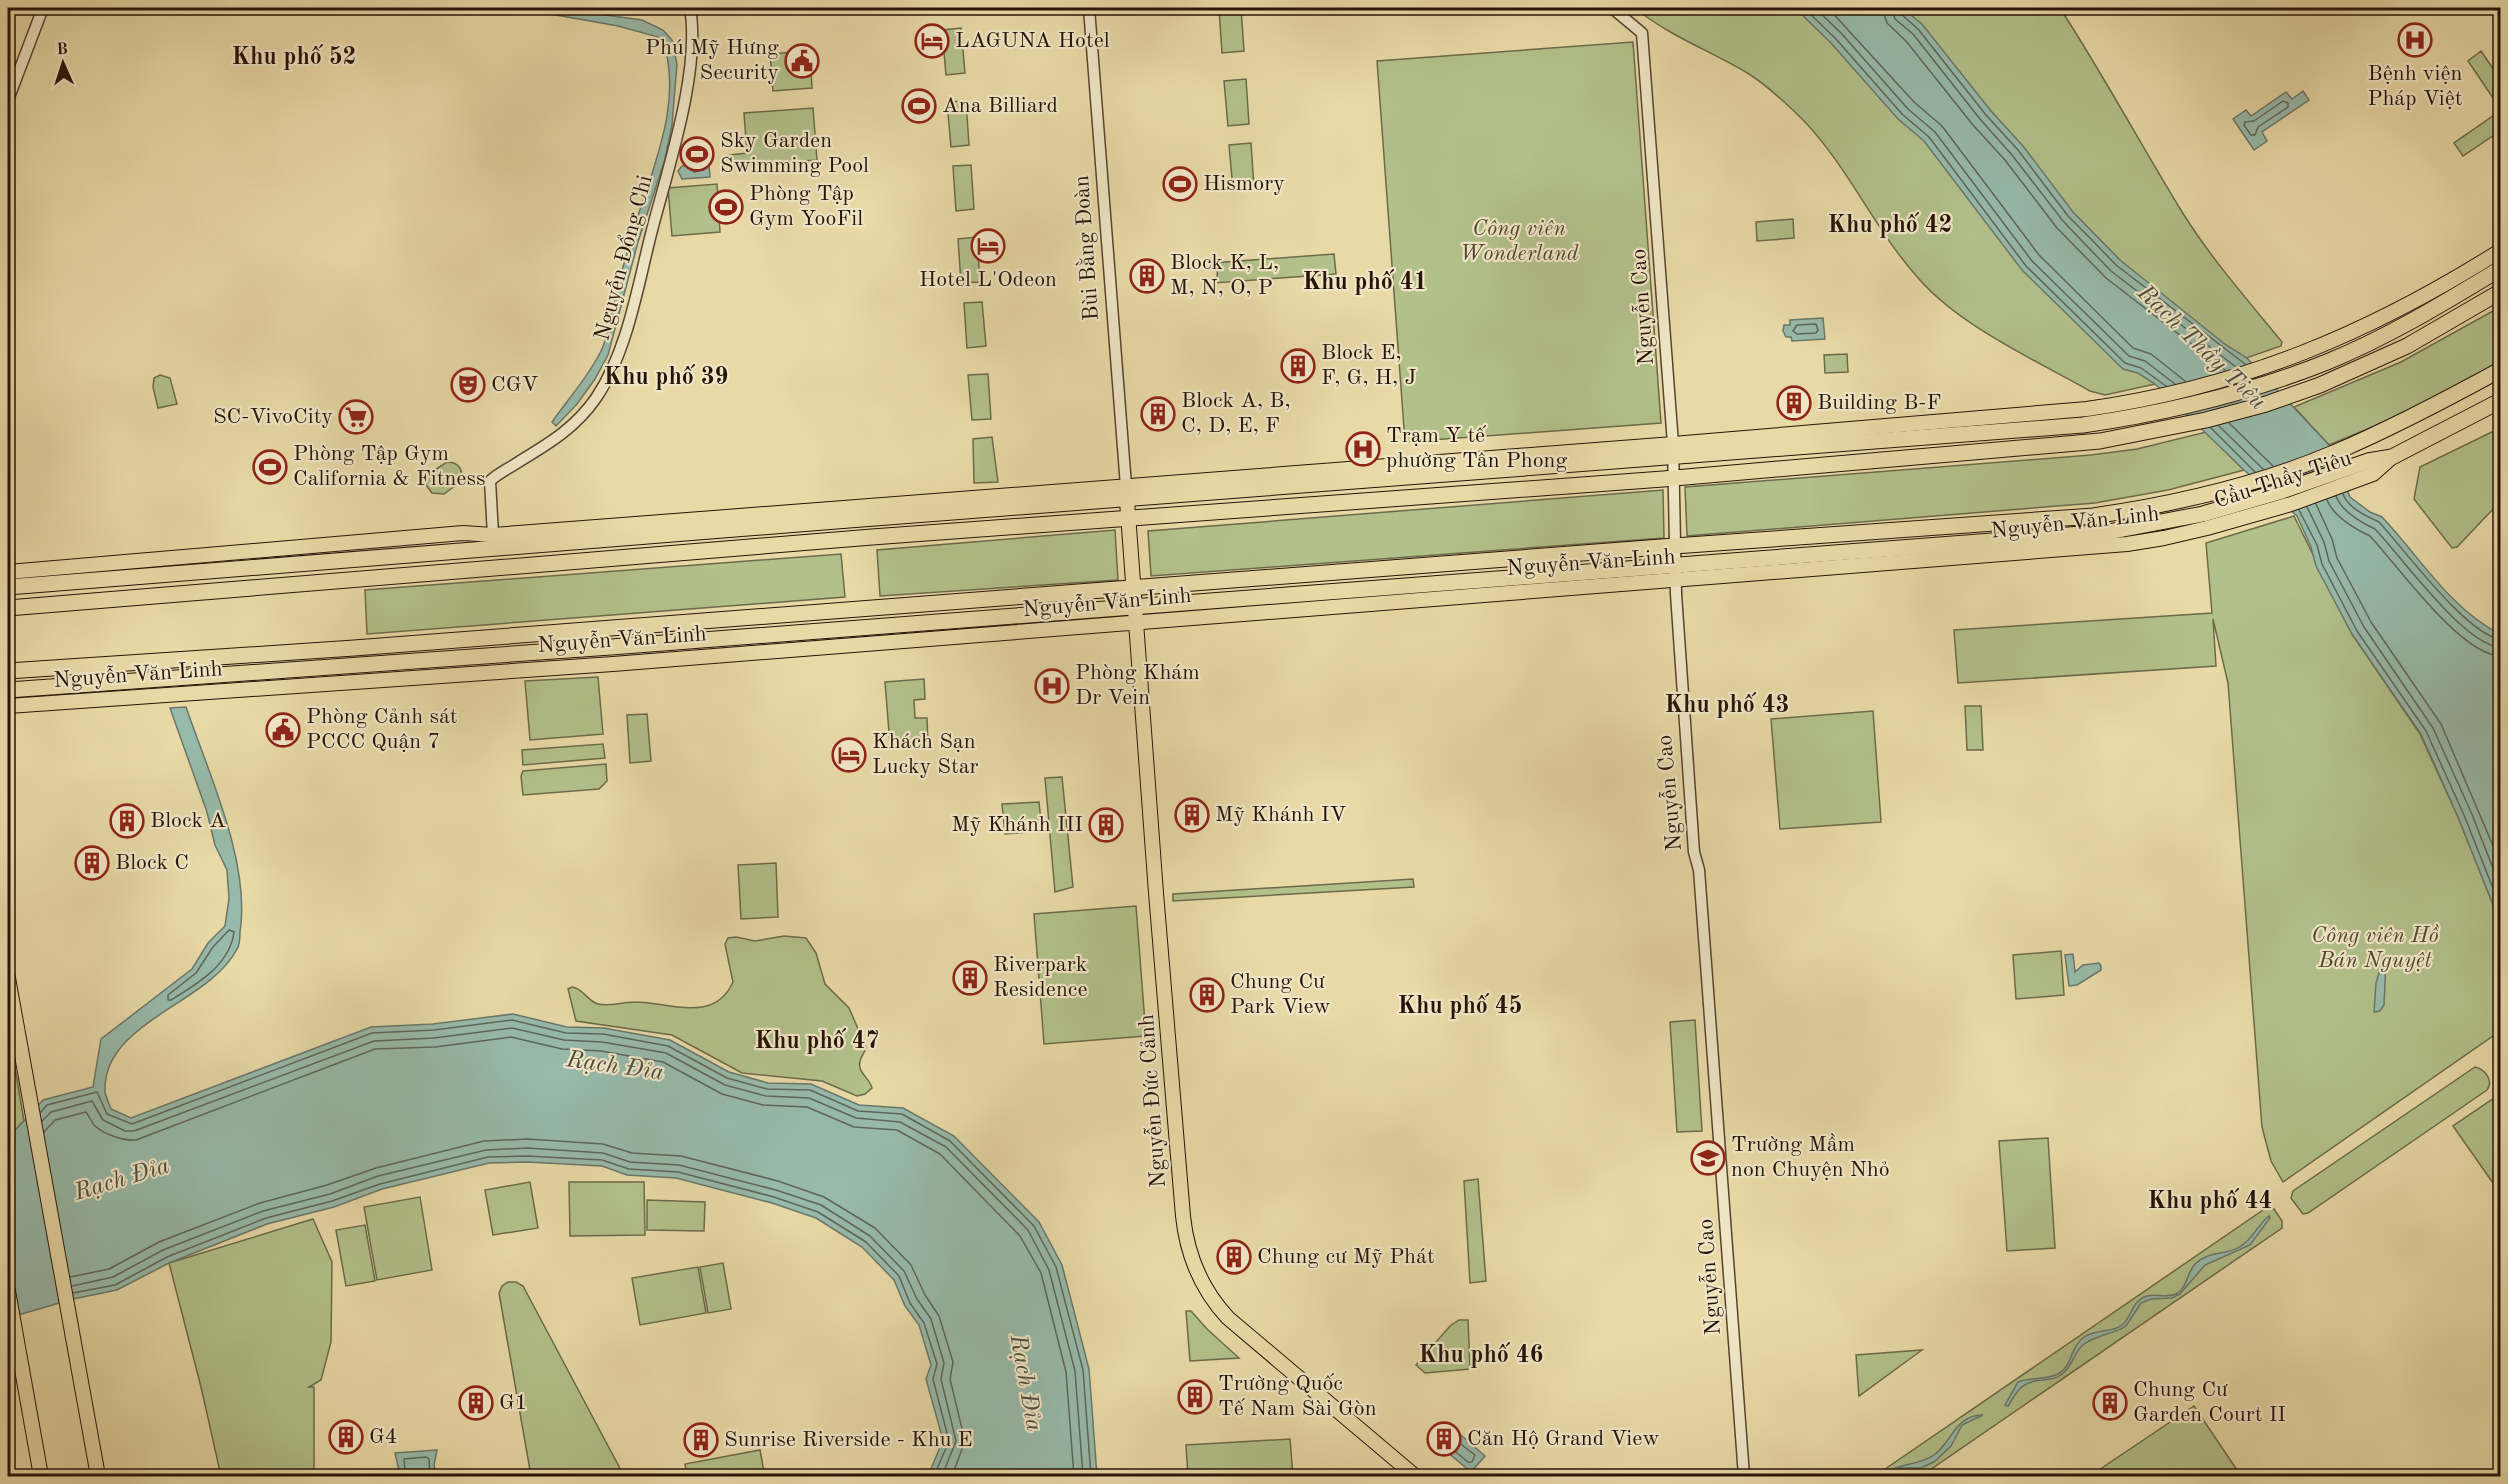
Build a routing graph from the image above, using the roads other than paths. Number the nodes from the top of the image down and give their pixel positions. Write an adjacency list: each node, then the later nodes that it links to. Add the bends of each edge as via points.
1 (43, 8): 5 (street)
2 (690, 8): 18 (street, Nguyễn Đổng Chi, via 693,50 682,107 637,288 611,373 585,412 561,436 490,481)
3 (1089, 8): 14 (street, Bùi Bằng Đoàn)
4 (1612, 8): 12 (street, Nguyễn Cao, via 1642,33)
5 (8, 100)
6 (2500, 251): 11 (main road, via 2358,331 2302,354)
7 (2500, 269): 11 (highway, via 2416,319 2309,368 2218,397)
8 (2500, 292): 13 (highway, via 2407,346 2320,385 2239,412 2133,436)
9 (2500, 370): 15 (highway, Cầu Thầy Tiêu, via 2358,443 2299,466)
10 (2500, 401): 17 (highway, Cầu Thầy Tiêu, via 2371,467 2282,491)
11 (2121, 411): 12 (highway, via 2048,429)
12 (1673, 450): 13 (street, Nguyễn Cao); 14 (highway)
13 (1673, 479): 16 (highway); 19 (street, Nguyễn Cao)
14 (1126, 493): 16 (main road, Nguyễn Đức Cảnh); 18 (highway)
15 (2200, 496): 19 (highway, Nguyễn Văn Linh, via 2093,516)
16 (1128, 518): 24 (main road, Nguyễn Đức Cảnh); 26 (highway)
17 (2205, 521): 22 (highway, Nguyễn Văn Linh, via 1943,551)
18 (494, 542): 20 (highway)
19 (1674, 546): 22 (street, Nguyễn Cao); 24 (highway, Nguyễn Văn Linh)
20 (348, 552): 21 (main road); 23 (highway)
21 (8, 572)
22 (1675, 572): 25 (highway, Nguyễn Văn Linh); 27 (main road, Nguyễn Văn Linh); 38 (street, Nguyễn Cao, via 1683,717 1694,852 1699,870)
23 (8, 587)
24 (1133, 588): 25 (main road, Nguyễn Đức Cảnh); 30 (highway, Nguyễn Văn Linh)
25 (1135, 606): 27 (main road, Nguyễn Đức Cảnh); 28 (highway, Nguyễn Văn Linh)
26 (8, 608)
27 (1136, 624): 29 (main road, Nguyễn Văn Linh); 37 (main road, Nguyễn Đức Cảnh, via 1183,1216 1189,1250 1207,1292 1228,1318)
28 (611, 647): 29 (main road); 31 (highway, Nguyễn Văn Linh)
29 (613, 664): 32 (main road, Nguyễn Văn Linh)
30 (8, 671)
31 (8, 690)
32 (8, 706)
33 (8, 978): 36 (main road)
34 (8, 1291): 35 (main road)
35 (41, 1476)
36 (98, 1476)
37 (1415, 1476)
38 (1744, 1476)

